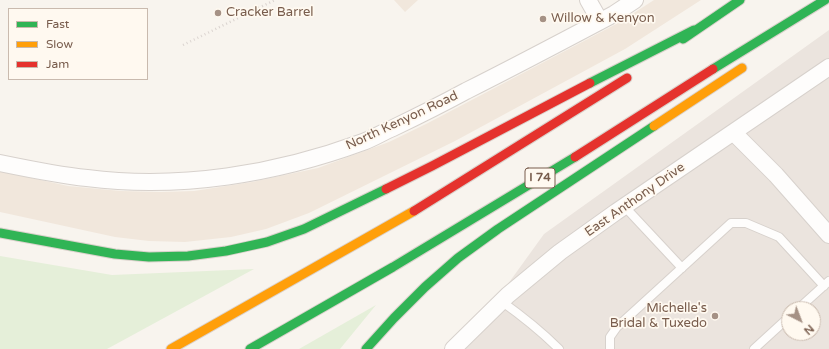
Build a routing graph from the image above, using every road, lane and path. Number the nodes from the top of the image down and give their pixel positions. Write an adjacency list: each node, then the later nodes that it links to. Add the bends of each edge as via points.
1 (275, 0): 10 (path)
2 (588, 0): 7 (street)
3 (635, 0): 7 (street, North Kenyon Road)
4 (740, 0): 8 (highway)
5 (825, 0): 26 (highway, I 74, via 784,23 622,128)
6 (829, 2): 9 (highway)
7 (600, 21): 16 (street, North Kenyon Road, via 430,111 364,141 318,157 256,172 223,178 171,182 120,181 47,173)
8 (694, 30): 12 (highway); 18 (highway, via 432,166 304,229 267,242 195,255 149,257 115,254)
9 (787, 34)
10 (183, 45)
11 (751, 62): 27 (highway, via 458,258 425,287)
12 (645, 65)
13 (829, 67): 15 (street, East Anthony Drive)
14 (633, 74): 25 (highway, via 425,204)
15 (734, 133): 17 (street, East Anthony Drive); 19 (street, via 776,175)
16 (0, 163)
17 (624, 206): 20 (lane); 22 (street, East Anthony Drive, via 560,252)
18 (0, 233)
19 (829, 235)
20 (682, 268): 21 (lane, via 731,224 746,223 779,237); 30 (lane, via 617,327 610,337)
21 (827, 283): 23 (lane)
22 (501, 301): 28 (street, East Anthony Drive); 29 (lane)
23 (807, 301)
24 (781, 324): 31 (lane)
25 (171, 349)
26 (250, 349)
27 (366, 349)
28 (453, 349)
29 (559, 349)
30 (610, 349)
31 (754, 349)

